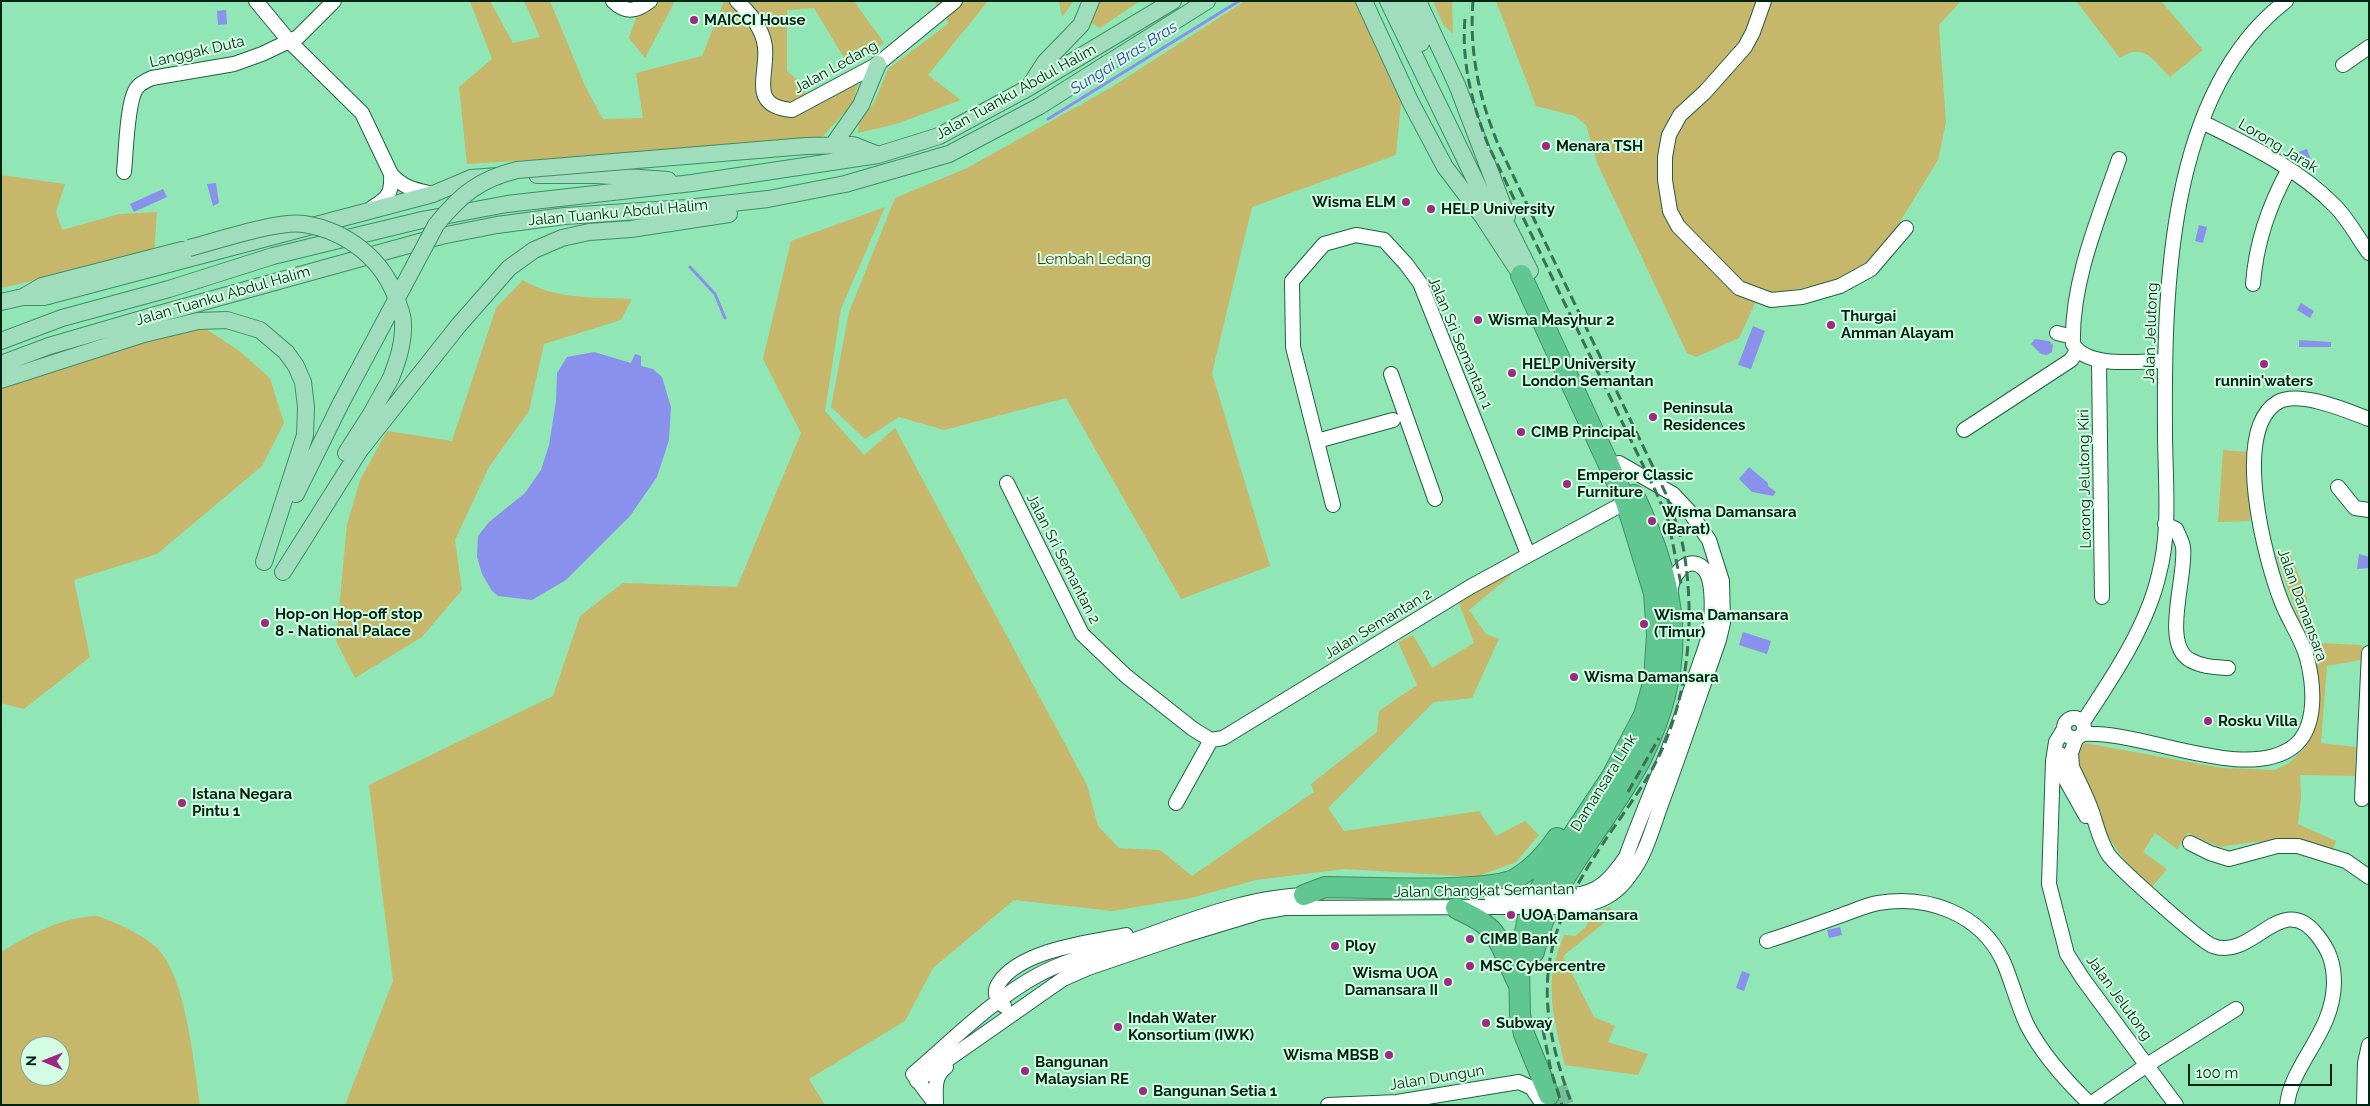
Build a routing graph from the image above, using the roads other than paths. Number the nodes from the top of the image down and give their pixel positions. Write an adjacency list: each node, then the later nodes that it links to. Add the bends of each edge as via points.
1 (256, 1): 16 (street)
2 (334, 1): 16 (street, Langgak Duta)
3 (613, 1): 4 (street, via 628,11 638,10)
4 (650, 1)
5 (737, 1): 18 (street, Jalan Ledang, via 761,32 765,48 762,91 768,103 778,109 792,110)
6 (955, 1): 18 (street, Jalan Ledang)
7 (1091, 1): 20 (main road, via 1081,25 1045,62)
8 (1173, 1): 20 (main road, Jalan Tuanku Abdul Halim)
9 (1207, 1): 23 (main road, Jalan Tuanku Abdul Halim, via 1038,107)
10 (1364, 1): 34 (main road, via 1445,167)
11 (1388, 1): 34 (main road)
12 (1403, 1): 34 (main road)
13 (1418, 1): 34 (main road, via 1457,85)
14 (1764, 1): 32 (street, via 1745,47 1680,115 1669,135 1664,156 1665,180 1670,211 1678,226 1739,288 1771,300 1802,297 1855,278 1870,269)
15 (2286, 1): 21 (street, Jalan Jelutong, via 2248,38 2228,69)
16 (290, 42): 27 (street, Langgak Duta, via 234,64 143,82 136,88 132,101); 28 (street, via 362,113)
17 (2369, 47): 19 (street)
18 (878, 64): 22 (main road, via 861,105)
19 (2343, 65)
20 (1028, 88): 24 (main road, Jalan Tuanku Abdul Halim, via 939,136)
21 (2202, 122): 26 (street, Lorong Jarak); 44 (street, Jalan Jelutong, via 2187,166 2176,223 2166,298)
22 (833, 145): 24 (main road, via 853,145); 47 (main road, bridge, via 517,170 479,183 436,225 341,402 264,562 305,435 306,407 303,382 286,352 260,330 227,320 198,321 144,334)
23 (949, 154): 45 (main road, Jalan Tuanku Abdul Halim, via 845,184 768,199 565,216 441,236 49,346); 52 (main road, via 905,177 842,195 631,229 589,232 562,238 534,250 509,268 483,296)
24 (878, 155): 29 (main road, Jalan Tuanku Abdul Halim)
25 (2119, 159): 42 (street, via 2084,262)
26 (2290, 169): 33 (street, Lorong Jarak, via 2336,207); 35 (street, via 2264,224 2254,261)
27 (124, 172)
28 (391, 174): 30 (street, via 406,187); 31 (street, via 392,188 386,200)
29 (692, 183): 30 (main road, via 648,177 513,175 471,178); 38 (main road, Jalan Tuanku Abdul Halim, via 507,204 422,220 273,256)
30 (433, 194): 31 (main road)
31 (368, 210): 36 (main road, via 44,297)
32 (1906, 228)
33 (2369, 253)
34 (1526, 273): 53 (highway, Damansara Link); 57 (highway, Damansara Link)
35 (2253, 284)
36 (22, 298): 37 (main road); 52 (main road, bridge, via 42,286 245,233 303,224 336,233 363,249 381,267 392,285 403,320 401,346 391,378)
37 (1, 302)
38 (62, 318): 39 (main road); 41 (main road, Jalan Tuanku Abdul Halim)
39 (1, 329)
40 (2057, 333): 42 (street)
41 (1, 341)
42 (2075, 344): 43 (street, via 2087,357); 50 (street, via 2071,360)
43 (2100, 361): 44 (street); 63 (street, Lorong Jelutong Kiri)
44 (2164, 361): 60 (street, Jalan Jelutong)
45 (1, 364)
46 (1391, 374): 56 (street)
47 (1, 380)
48 (2369, 419): 67 (street, Jalan Damansara, via 2315,401 2279,401 2263,420 2257,440 2254,481 2258,522 2270,571 2307,656 2311,680 2312,699 2304,737 2276,755 2246,761 2220,758 2097,727)
49 (1393, 420): 51 (street)
50 (1964, 430)
51 (1317, 441): 58 (street, Jalan Sri Semantan 1); 61 (street, Jalan Sri Semantan 1, via 1293,347 1292,281 1324,244 1356,236 1384,240 1420,283)
52 (353, 452): 62 (main road)
53 (1619, 463): 64 (highway, Damansara Link, via 1657,548); 79 (street, Jalan Changkat Semantan, via 1673,494 1700,526 1709,540 1722,581 1723,623 1672,774 1631,875 1609,897 1588,906)
54 (1007, 483): 68 (street, Jalan Sri Semantan 2, via 1082,634 1126,676 1193,730)
55 (2338, 487): 59 (street, via 2355,508)
56 (1435, 499)
57 (1626, 502): 61 (street, Jalan Semantan 2); 70 (highway, Damansara Link, via 1654,593 1657,635 1654,680 1644,715)
58 (1333, 505)
59 (2369, 510)
60 (2165, 524): 66 (street, via 2176,529 2183,546 2175,632 2179,649 2189,660); 67 (street, Jalan Jelutong, via 2159,575 2141,624 2106,686)
61 (1528, 554): 68 (street, Jalan Semantan 2, via 1223,738)
62 (283, 572)
63 (2102, 597)
64 (1672, 609): 79 (street, Jalan Changkat Semantan, via 1670,586 1675,573 1690,564 1704,568 1712,597 1709,635 1689,699 1650,798 1626,857 1611,878 1593,892); 92 (highway, Damansara Link, via 1671,674 1660,718 1641,759 1562,880 1538,930 1531,972 1531,999)
65 (2369, 653): 72 (street)
66 (2228, 668)
67 (2075, 730): 69 (street, via 2060,756); 75 (street, via 2072,767); 81 (street, Jalan Jelutong, via 2056,742 2053,761 2049,884)
68 (1211, 740): 74 (street)
69 (2060, 766): 71 (street); 73 (street, Jalan Jelutong)
70 (1612, 776): 78 (highway, via 1565,826 1549,850 1516,879 1500,884 1456,887 1325,887); 85 (highway, Damansara Link, via 1548,874 1528,917)
71 (2074, 796): 73 (street, via 2063,797); 75 (street, via 2084,815)
72 (2362, 799)
73 (2057, 802): 81 (street, Jalan Jelutong)
74 (1176, 803)
75 (2095, 826): 97 (street, via 2109,856 2211,946 2241,946 2271,925 2288,919 2304,923 2330,953 2333,994 2326,1020 2290,1086)
76 (2190, 843): 77 (street, via 2229,859 2277,846 2298,846 2346,861)
77 (2369, 878)
78 (1304, 895): 80 (street, Jalan Changkat Semantan); 86 (street, Jalan Changkat Semantan, via 1260,900 1187,922 1058,949 1006,974 996,994)
79 (1572, 901): 80 (street, Jalan Changkat Semantan, bridge)
80 (1491, 902): 82 (street, Jalan Changkat Semantan)
81 (2054, 902): 90 (street, Jalan Jelutong, via 2067,954)
82 (1456, 908): 84 (street, Jalan Changkat Semantan, via 1274,909 1185,935); 85 (highway, via 1491,928)
83 (1767, 941): 95 (street, via 1877,903 1927,903 1958,913 1992,941 2035,1038)
84 (1063, 979): 86 (street, via 1014,1005 1006,1007); 88 (street, Jalan Changkat Semantan)
85 (1518, 985): 92 (highway, Damansara Link, via 1530,1067)
86 (998, 1002): 91 (street)
87 (2236, 1009): 90 (street)
88 (974, 1042): 91 (street, Jalan Changkat Semantan); 93 (street, Jalan Changkat Semantan, via 940,1071 936,1079)
89 (2369, 1045): 98 (street)
90 (2147, 1064): 95 (street); 96 (street, Jalan Jelutong)
91 (915, 1078): 93 (street)
92 (1549, 1095): 94 (street, Jalan Dungun, via 1519,1082 1397,1102)
93 (936, 1105)
94 (1328, 1105)
95 (2090, 1105)
96 (2176, 1105)
97 (2286, 1105)
98 (2364, 1105)

